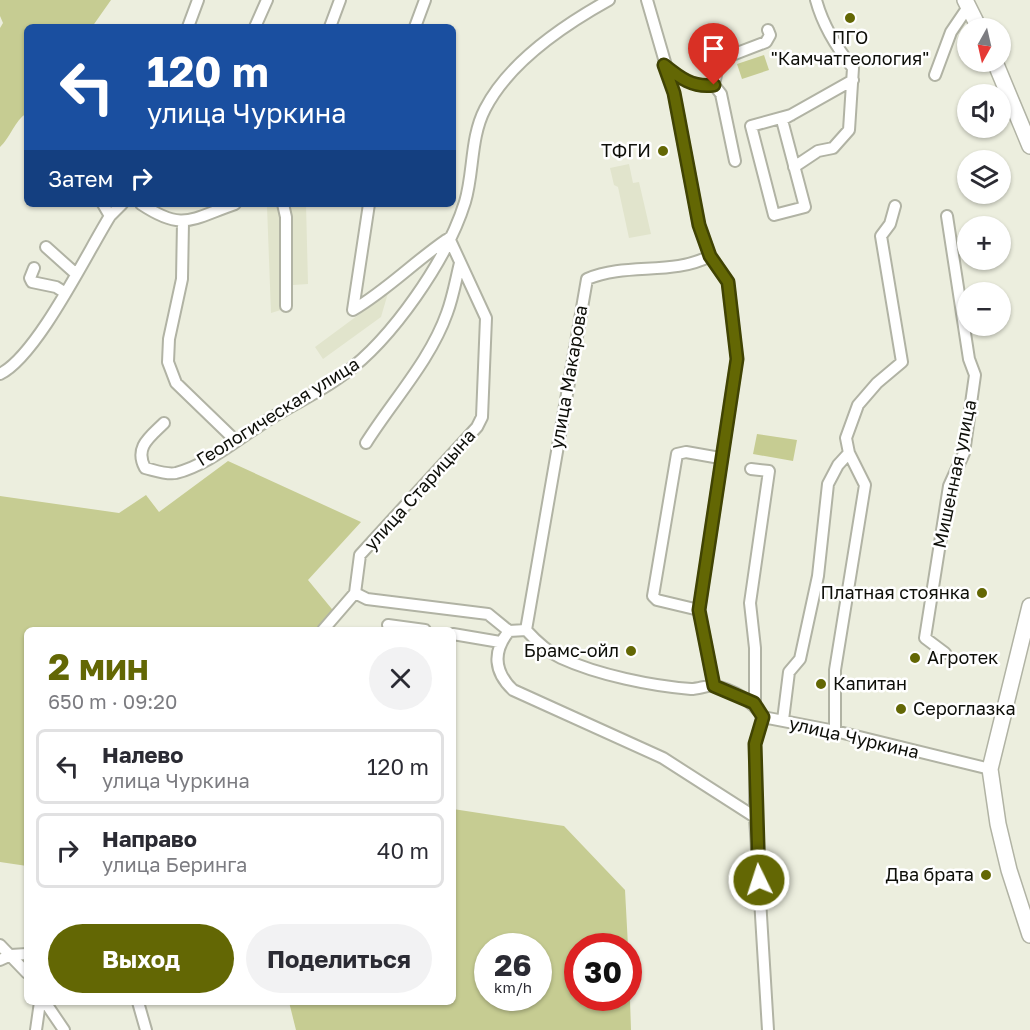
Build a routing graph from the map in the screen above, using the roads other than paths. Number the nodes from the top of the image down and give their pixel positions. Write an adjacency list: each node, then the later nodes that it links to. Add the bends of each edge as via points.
1 (198, 0): 10 (street)
2 (267, 0): 11 (street)
3 (340, 0): 12 (street)
4 (425, 0): 13 (street)
5 (609, 0): 34 (street, Геологическая улица, via 535,48 485,110 474,141 465,202)
6 (647, 0): 15 (street)
7 (816, 0): 18 (street, via 822,21 853,68)
8 (967, 3): 9 (main road); 17 (street)
9 (974, 18)
10 (189, 24)
11 (256, 24)
12 (331, 24)
13 (416, 24)
14 (768, 30): 19 (street, via 766,42 719,60)
15 (664, 65): 19 (street, via 691,84); 36 (street, via 674,93 699,225)
16 (999, 72): 21 (main road)
17 (935, 75)
18 (853, 80): 20 (street); 23 (street, via 849,130 833,148 818,151)
19 (714, 85): 22 (street, via 721,94)
20 (791, 115): 23 (street, via 782,120); 23 (street, via 751,126 774,215 805,207)
21 (1030, 146)
22 (735, 160)
23 (794, 167)
24 (895, 206): 46 (street, via 890,224 881,236 902,362 858,405 846,438)
25 (107, 207): 31 (street)
26 (119, 207): 31 (street)
27 (146, 207): 33 (street, via 164,219)
28 (226, 207): 33 (street)
29 (283, 207): 41 (street)
30 (369, 207): 34 (street, via 353,310)
31 (110, 216): 39 (street)
32 (947, 216): 59 (street, Мишенная улица, via 969,359 975,375 964,453 949,486 925,639)
33 (183, 222): 44 (street, via 182,279 168,362 176,383)
34 (449, 238): 37 (street, улица Старицына); 44 (street, Геологическая улица, via 392,328 369,353 342,376)
35 (46, 247): 39 (street)
36 (710, 256): 47 (street, via 728,282 737,359); 55 (street, улица Макарова, via 691,266 626,268 587,279)
37 (460, 263): 45 (street, via 447,314 406,387); 49 (street, улица Старицына, via 486,318 482,417 477,428 360,555)
38 (34, 268): 40 (street, via 32,282)
39 (75, 273): 40 (street)
40 (64, 292): 42 (street, via 19,359)
41 (286, 306)
42 (0, 374)
43 (164, 423): 44 (street, Геологическая улица, via 140,449 145,468 175,473)
44 (236, 441)
45 (366, 442)
46 (849, 453): 63 (street, via 828,484 818,576 801,659 789,672); 64 (street, via 865,485 835,670)
47 (720, 458): 51 (street); 51 (street, via 677,454 653,596)
48 (751, 469): 61 (street, via 769,471 750,603 755,648)
49 (356, 593): 53 (street); 56 (street, via 367,599 488,614)
50 (1030, 606): 65 (main road)
51 (699, 610): 60 (street)
52 (388, 625): 54 (street)
53 (326, 627)
54 (403, 627)
55 (526, 630): 56 (street); 60 (street, via 560,658 592,669 670,687)
56 (509, 631): 58 (street)
57 (456, 635): 58 (street)
58 (500, 642): 66 (street, via 497,657 502,680 513,690 663,758)
59 (945, 653)
60 (714, 686): 61 (street)
61 (754, 703): 62 (street, улица Чуркина)
62 (763, 717): 63 (street, улица Чуркина); 66 (street, via 755,744)
63 (783, 720): 64 (street, улица Чуркина)
64 (836, 731): 65 (street, улица Чуркина)
65 (990, 769): 67 (main road, via 1008,866)
66 (755, 817): 78 (street)
67 (1030, 935)
68 (0, 945): 70 (street)
69 (24, 955): 70 (street)
70 (5, 958): 71 (street)
71 (24, 972)
72 (40, 1005): 75 (street)
73 (47, 1005): 76 (street)
74 (139, 1005): 77 (street)
75 (36, 1030)
76 (64, 1030)
77 (146, 1030)
78 (768, 1030)

